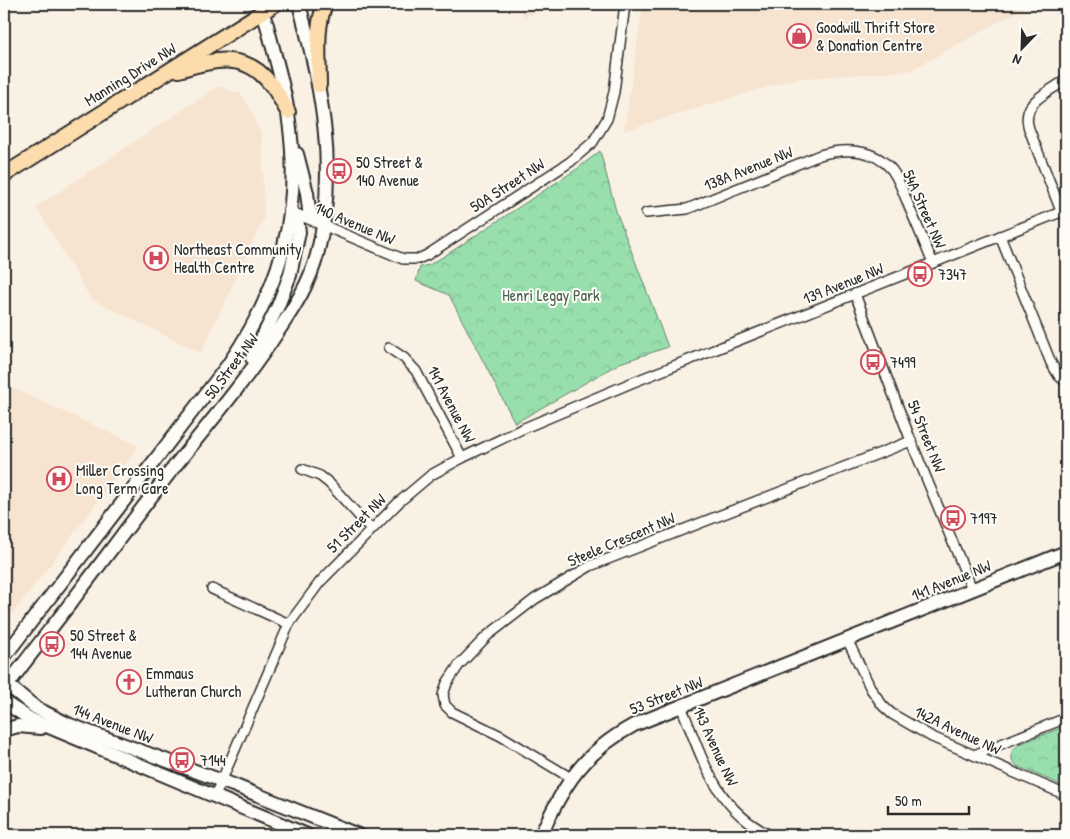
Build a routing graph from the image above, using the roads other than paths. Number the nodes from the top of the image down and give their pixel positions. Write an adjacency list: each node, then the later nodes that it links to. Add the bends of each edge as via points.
1 (275, 4): 5 (main road, Manning Drive NW)
2 (299, 4): 8 (main road, 50 Street NW)
3 (325, 4): 8 (main road, via 319,37)
4 (625, 4): 17 (street, 50A Street NW, via 614,92 607,118 593,142 570,162 427,255)
5 (261, 8): 6 (main road, Manning Drive NW); 9 (main road, 50 Street NW)
6 (162, 75): 9 (main road, via 215,61 242,63 265,76); 11 (main road, Manning Drive NW)
7 (1066, 80): 12 (street, via 1037,99 1026,118)
8 (319, 85): 15 (main road, 50 Street NW, via 326,149)
9 (288, 116): 13 (main road, 50 Street NW, via 292,162); 15 (main road, via 309,210)
10 (862, 152): 14 (street, 138A Avenue NW, via 845,150 820,155 687,209); 18 (street, 54A Street NW, via 892,170)
11 (4, 174)
12 (1064, 210): 16 (street, 139 Avenue NW)
13 (290, 211): 15 (street, 140 Avenue NW); 21 (main road, via 297,218 299,232 290,276 253,357); 33 (main road, 50 Street NW, via 277,274 250,333)
14 (646, 213)
15 (323, 225): 17 (street, 140 Avenue NW); 21 (main road, 50 Street NW, via 316,258 306,283 285,321)
16 (1000, 236): 18 (street, 139 Avenue NW); 22 (street, via 1051,363)
17 (410, 260)
18 (933, 263): 19 (street, 139 Avenue NW)
19 (855, 294): 23 (street, 139 Avenue NW); 24 (street, 54 Street NW)
20 (389, 348): 25 (street, 141 Avenue NW, via 416,372)
21 (249, 373): 34 (main road, 50 Street NW)
22 (1065, 381)
23 (631, 383): 25 (street, 51 Street NW)
24 (912, 441): 30 (street, 54 Street NW); 41 (street, Steele Crescent NW, via 590,566 535,599 487,636 459,665 447,683 445,705 452,712 501,736)
25 (462, 458): 27 (street, 51 Street NW, via 431,475)
26 (302, 469): 27 (street, via 329,483)
27 (371, 529): 31 (street, 51 Street NW, via 320,582)
28 (1066, 552): 30 (main road, 141 Avenue NW)
29 (212, 589): 31 (street)
30 (972, 589): 32 (main road, 141 Avenue NW)
31 (289, 624): 42 (street, 51 Street NW)
32 (847, 639): 36 (main road, 53 Street NW); 40 (street, 142A Avenue NW, via 867,684 883,706 916,729)
33 (4, 657)
34 (5, 686): 42 (main road, 144 Avenue NW, via 36,708 70,725)
35 (4, 702): 39 (main road, 144 Avenue NW, via 20,714)
36 (681, 706): 41 (main road, 53 Street NW, via 623,731 595,752); 48 (street, 143 Avenue NW, via 721,795 747,822)
37 (1066, 718): 40 (street)
38 (4, 730): 39 (main road, via 27,726)
39 (56, 730): 44 (main road, 144 Avenue NW)
40 (974, 755): 43 (street, 142A Avenue NW)
41 (571, 778): 47 (main road, 53 Street NW, via 559,795)
42 (222, 781): 44 (street, 51 Street NW); 46 (main road, 144 Avenue NW)
43 (1066, 795)
44 (216, 796): 45 (main road, 144 Avenue NW)
45 (307, 835)
46 (358, 835)
47 (541, 835)
48 (770, 835)

